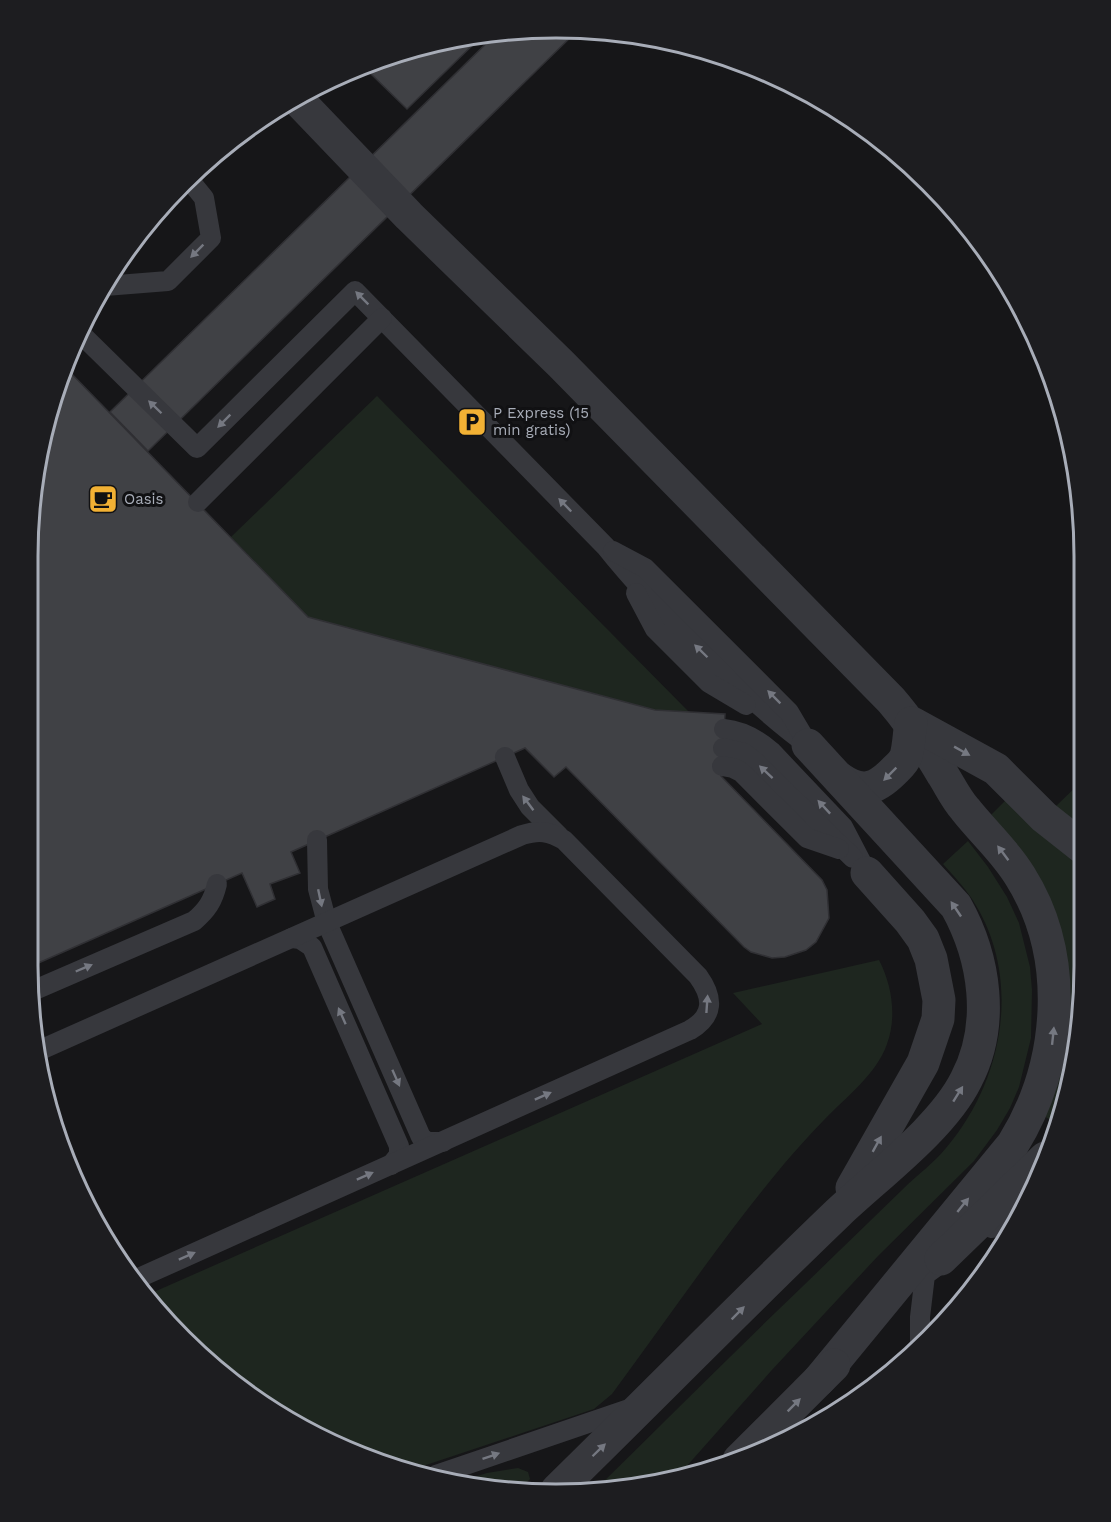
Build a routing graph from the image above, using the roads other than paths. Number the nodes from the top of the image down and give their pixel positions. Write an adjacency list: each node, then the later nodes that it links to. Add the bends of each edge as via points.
1 (302, 104): 8 (street)
2 (193, 185): 3 (lane, one-way to 3, via 204,198 211,238 168,281)
3 (114, 284)
4 (382, 318): 5 (lane, one-way to 5, via 355,291 198,448); 6 (lane); 7 (lane, one-way to 4)
5 (85, 339)
6 (198, 502)
7 (606, 547): 9 (lane, one-way to 7, via 777,723 681,630); 9 (lane, one-way to 7, via 789,712 645,568)
8 (911, 723): 11 (street, one-way to 11, via 906,759 882,783 859,788); 14 (street, one-way to 14, via 996,769); 29 (street, one-way to 8, via 1013,1144 1038,1095 1052,1042 1053,968 1034,903 1021,876 964,809)
9 (808, 745): 11 (street)
10 (505, 757): 13 (lane, one-way to 10, via 530,807)
11 (839, 778): 24 (street, one-way to 11, via 920,1138 955,1100 976,1055 984,1002 976,953 956,906)
12 (317, 840): 17 (lane, one-way to 17, via 318,889)
13 (564, 840): 17 (lane, via 545,831 522,835); 21 (lane, one-way to 13, via 690,1030 707,1014 709,998 698,976)
14 (1074, 841)
15 (857, 863): 15 (lane, via 843,827 771,751 747,734 723,748 744,753 754,761); 24 (street, one-way to 15, via 923,1063 938,1019 936,978 923,939)
16 (217, 884): 19 (lane, one-way to 16, via 194,921 214,898)
17 (327, 923): 18 (lane); 21 (lane, one-way to 21, via 421,1137 427,1142)
18 (292, 938): 20 (lane); 22 (lane, one-way to 18, via 399,1151 390,1125 312,947)
19 (39, 988)
20 (44, 1048)
21 (443, 1142): 22 (lane)
22 (391, 1165): 27 (lane, one-way to 22)
23 (1030, 1173): 26 (street)
24 (838, 1213): 30 (street, one-way to 24)
25 (1010, 1214): 26 (lane)
26 (925, 1275): 28 (lane); 29 (street)
27 (141, 1277)
28 (920, 1335)
29 (819, 1380): 31 (street, one-way to 29)
30 (659, 1391): 32 (lane, one-way to 30, via 637,1406); 33 (street, one-way to 30)
31 (754, 1445)
32 (443, 1472)
33 (564, 1484)

